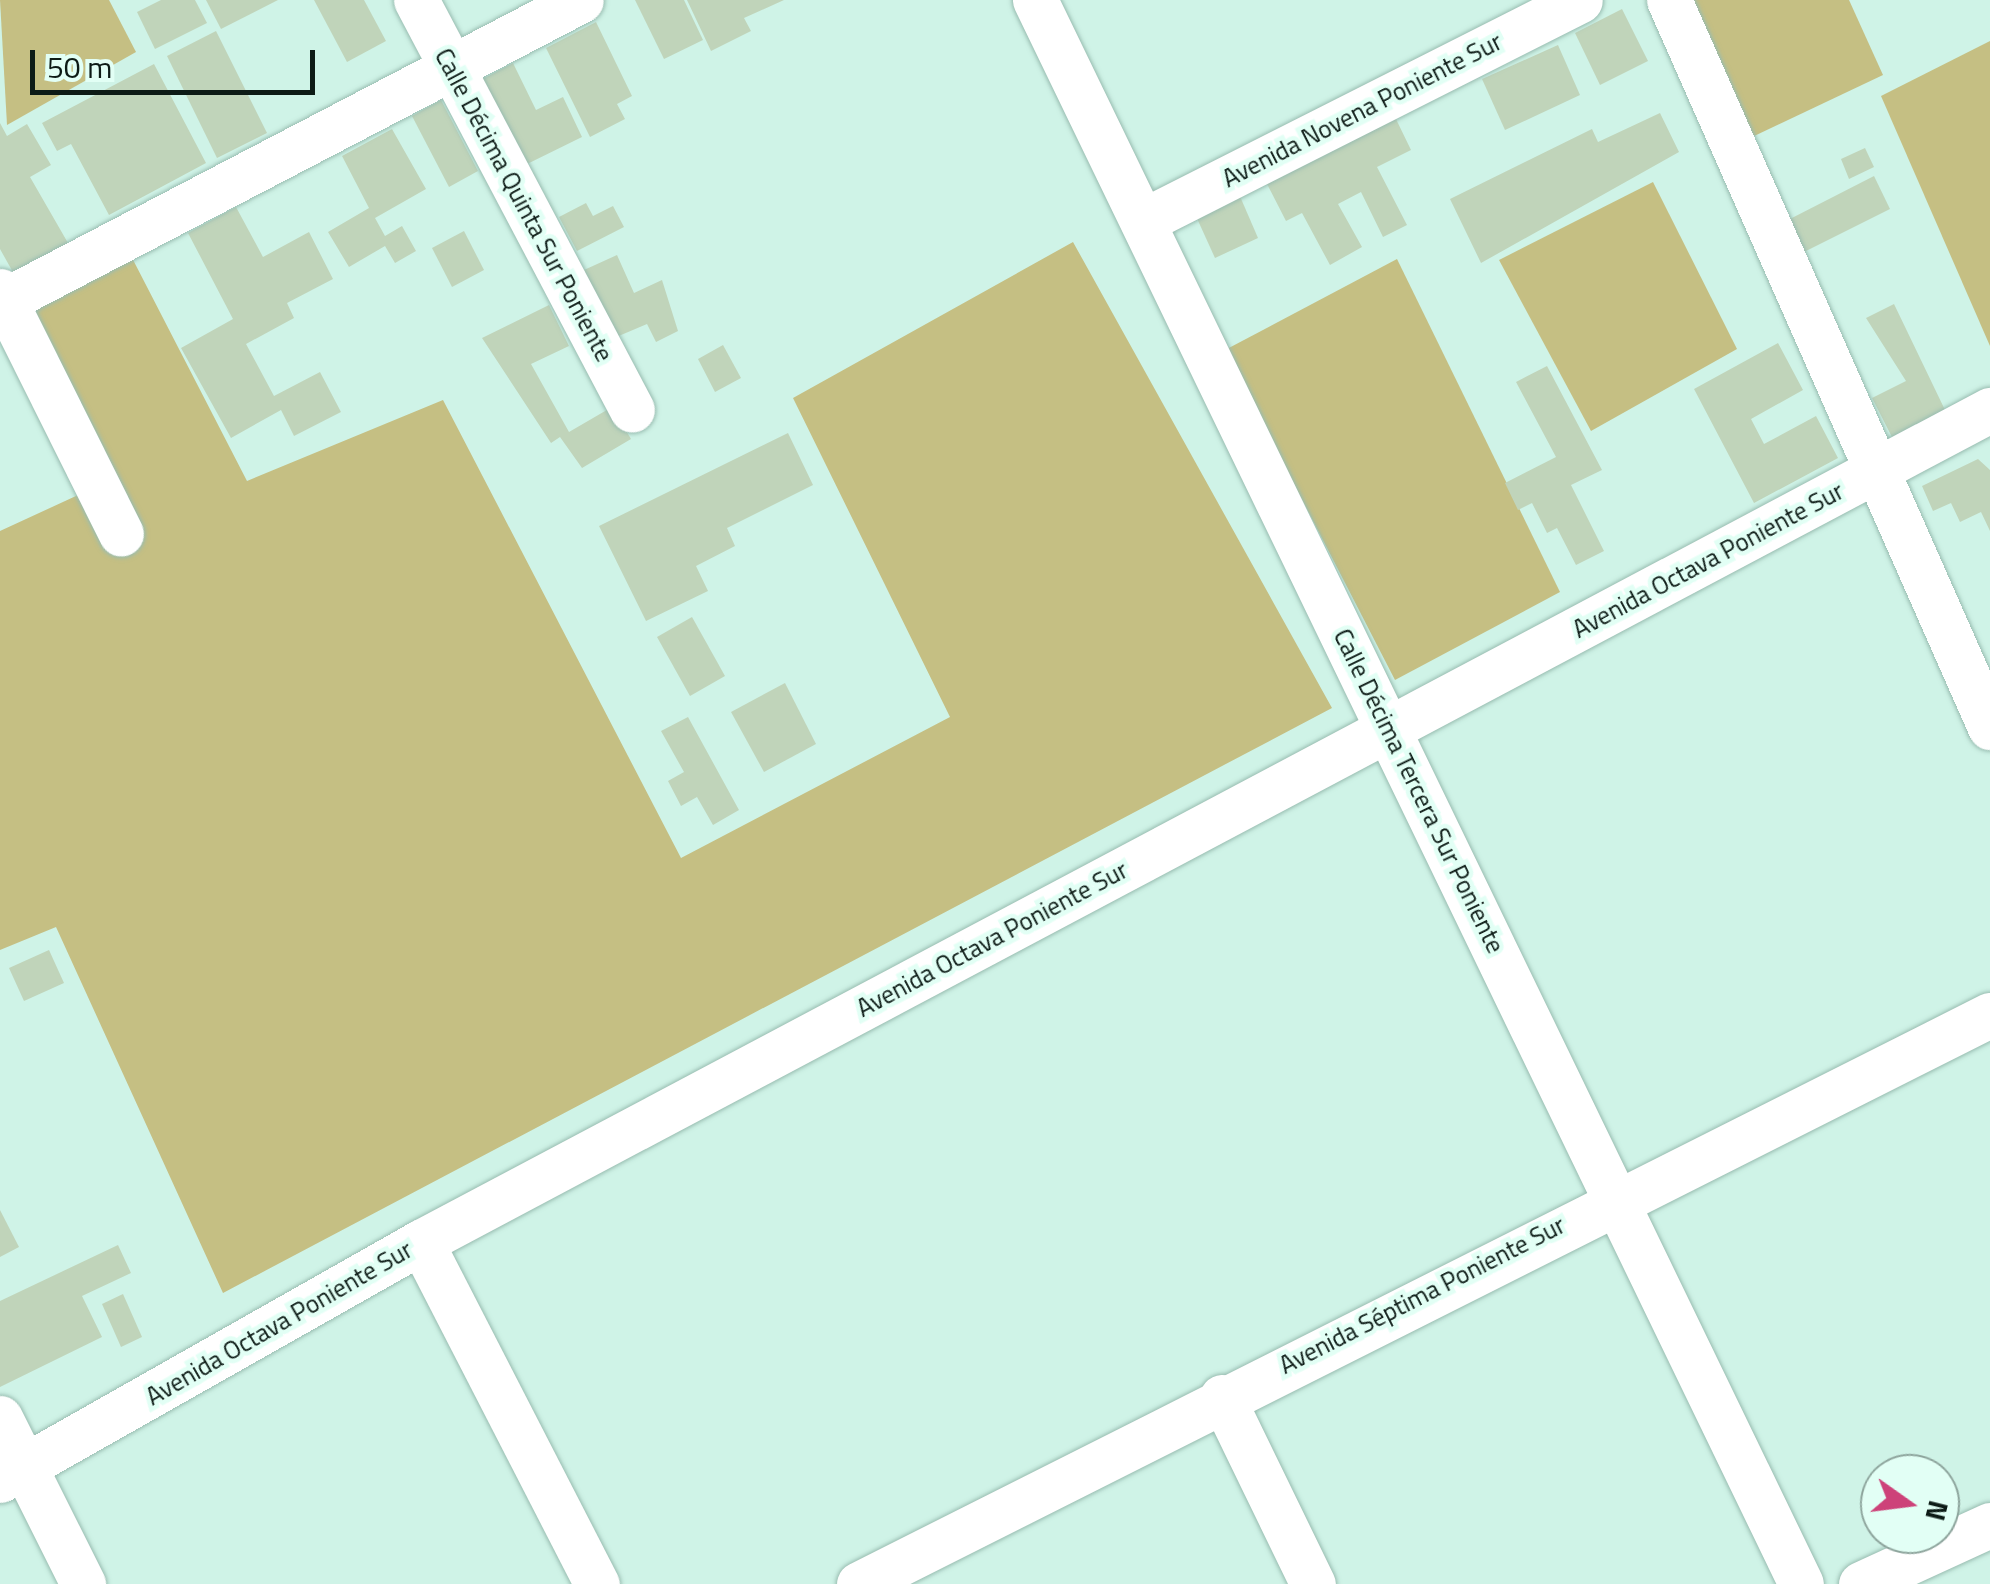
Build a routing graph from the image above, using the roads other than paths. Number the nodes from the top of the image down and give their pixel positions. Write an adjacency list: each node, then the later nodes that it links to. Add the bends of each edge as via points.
1 (416, 0): 6 (street, Calle Décima Quinta Sur Poniente)
2 (580, 0): 6 (street)
3 (1035, 0): 7 (street, Calle Décima Tercera Sur Poniente)
4 (1580, 0): 7 (street, Avenida Novena Poniente Sur)
5 (1669, 0): 11 (street)
6 (452, 67): 8 (street); 9 (street, Calle Décima Quinta Sur Poniente)
7 (1145, 220): 14 (street, Calle Décima Tercera Sur Poniente)
8 (2, 298): 12 (street)
9 (632, 410)
10 (1990, 410): 11 (street, Avenida Octava Poniente Sur)
11 (1872, 474): 13 (street); 14 (street, Avenida Octava Poniente Sur)
12 (121, 534)
13 (1990, 727)
14 (1389, 728): 16 (street, Calle Décima Tercera Sur Poniente); 17 (street, Avenida Octava Poniente Sur)
15 (1990, 1016): 16 (street, Avenida Séptima Poniente Sur)
16 (1615, 1196): 18 (street, Avenida Séptima Poniente Sur); 26 (street, Calle Décima Tercera Sur Poniente)
17 (422, 1242): 20 (street, Avenida Octava Poniente Sur); 23 (street)
18 (1222, 1397): 24 (street, Avenida Séptima Poniente Sur); 25 (street)
19 (0, 1418): 20 (street)
20 (13, 1474): 22 (street)
21 (1990, 1524): 27 (street)
22 (83, 1584)
23 (597, 1584)
24 (858, 1584)
25 (1313, 1584)
26 (1801, 1584)
27 (1861, 1584)

